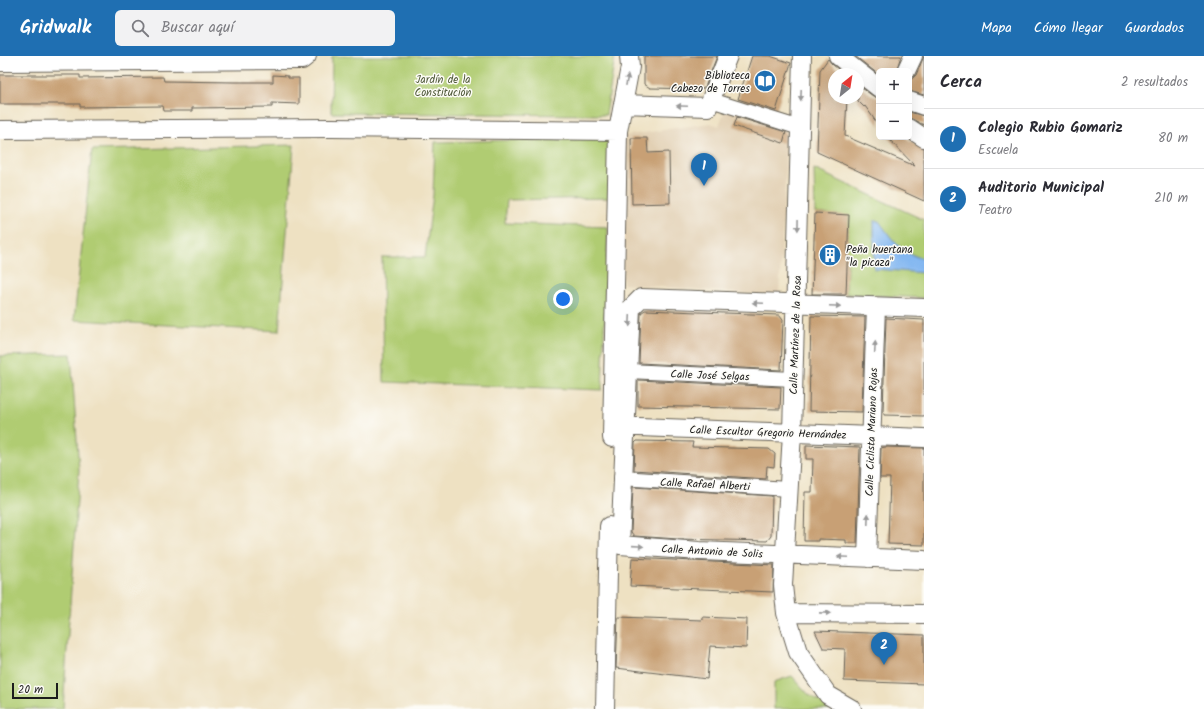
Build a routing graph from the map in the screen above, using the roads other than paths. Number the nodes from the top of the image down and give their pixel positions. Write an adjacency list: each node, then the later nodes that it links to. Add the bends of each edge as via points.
1 (630, 56): 13 (street, one-way to 1)
2 (728, 56): 11 (street)
3 (802, 56): 17 (street, Calle Martínez de la Rosa, one-way to 17)
4 (838, 56): 10 (street)
5 (913, 56): 9 (street)
6 (299, 57): 7 (street)
7 (51, 59): 8 (street)
8 (0, 62)
9 (907, 68)
10 (876, 86)
11 (711, 100): 13 (street, one-way to 13, via 708,107); 17 (street)
12 (912, 102): 14 (street)
13 (623, 104): 20 (street)
14 (924, 106)
15 (0, 118): 16 (street)
16 (291, 118)
17 (800, 128): 22 (street, Calle Martínez de la Rosa, one-way to 22)
18 (0, 130): 20 (street, via 338,128)
19 (912, 130): 21 (street)
20 (618, 131): 27 (street)
21 (924, 138)
22 (796, 305): 23 (street, one-way to 23); 25 (street, one-way to 25, via 641,298 631,308); 26 (street, Calle Martínez de la Rosa)
23 (876, 307): 24 (street); 29 (street, Calle Ciclista Mariano Rojas, one-way to 23)
24 (924, 308)
25 (628, 372): 26 (street, Calle José Selgas); 27 (street)
26 (793, 379): 28 (street, Calle Martínez de la Rosa)
27 (618, 426): 28 (street, Calle Escultor Gregorio Hernández); 31 (street, Calle Antonio de Solis); 38 (street)
28 (792, 433): 29 (street, Calle Escultor Gregorio Hernández); 32 (street, Calle Martínez de la Rosa)
29 (871, 436): 30 (street, Calle Escultor Gregorio Hernández); 34 (street, Calle Ciclista Mariano Rojas, one-way to 29)
30 (924, 438)
31 (622, 478): 32 (street, Calle Rafael Alberti); 33 (street, Calle Antonio de Solis, one-way to 33, via 620,545)
32 (788, 489): 33 (street, Calle Martínez de la Rosa)
33 (784, 554): 34 (street, Calle Antonio de Solis, one-way to 33); 36 (street, Calle Martínez de la Rosa, via 783,585)
34 (867, 558): 35 (street, Calle Antonio de Solis)
35 (924, 560)
36 (786, 613): 37 (street, one-way to 37); 39 (street, Calle Martínez de la Rosa, via 798,652 823,689 828,695)
37 (924, 614)
38 (604, 709)
39 (852, 709)

